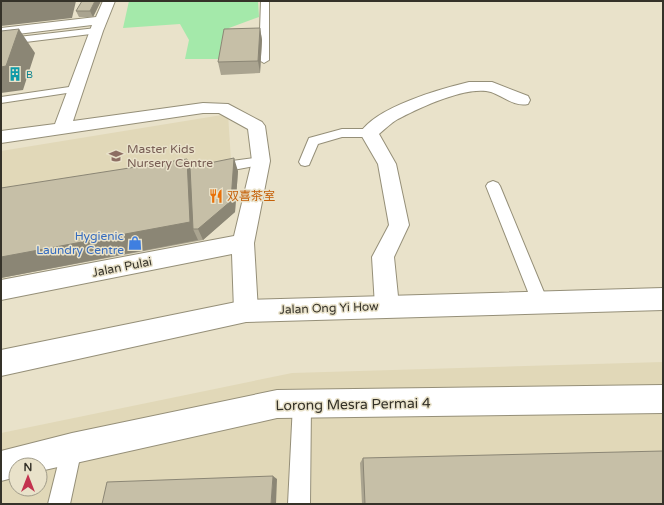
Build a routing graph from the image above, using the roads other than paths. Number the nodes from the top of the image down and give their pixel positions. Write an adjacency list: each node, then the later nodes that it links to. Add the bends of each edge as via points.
1 (109, 1): 3 (street)
2 (265, 1): 6 (lane)
3 (99, 26): 4 (street); 5 (lane); 7 (street)
4 (1, 32)
5 (1, 42)
6 (264, 60)
7 (76, 89): 8 (lane); 10 (street)
8 (1, 100)
9 (522, 100): 11 (street, via 492,86 469,87 441,94 391,116)
10 (62, 128): 12 (street); 13 (street, via 203,108 222,108 256,126)
11 (369, 132): 14 (lane, via 342,132 314,141); 21 (street, via 387,164 399,225 383,257)
12 (1, 138)
13 (261, 161): 15 (lane); 17 (street)
14 (305, 162)
15 (206, 170)
16 (493, 186): 20 (lane)
17 (243, 244): 18 (street, Jalan Pulai); 22 (street)
18 (1, 290)
19 (663, 299): 20 (street, Jalan Ong Yi How)
20 (540, 302): 21 (street, Jalan Ong Yi How)
21 (386, 306): 22 (street, Jalan Ong Yi How)
22 (246, 311): 23 (street, Jalan Ong Yi How)
23 (1, 363)
24 (663, 399): 25 (street, Lorong Mesra Permai 4)
25 (302, 404): 26 (street, Lorong Mesra Permai 4, via 277,404); 29 (lane)
26 (72, 448): 27 (street, Lorong Mesra Permai 4); 28 (lane)
27 (1, 466)
28 (59, 504)
29 (299, 504)

